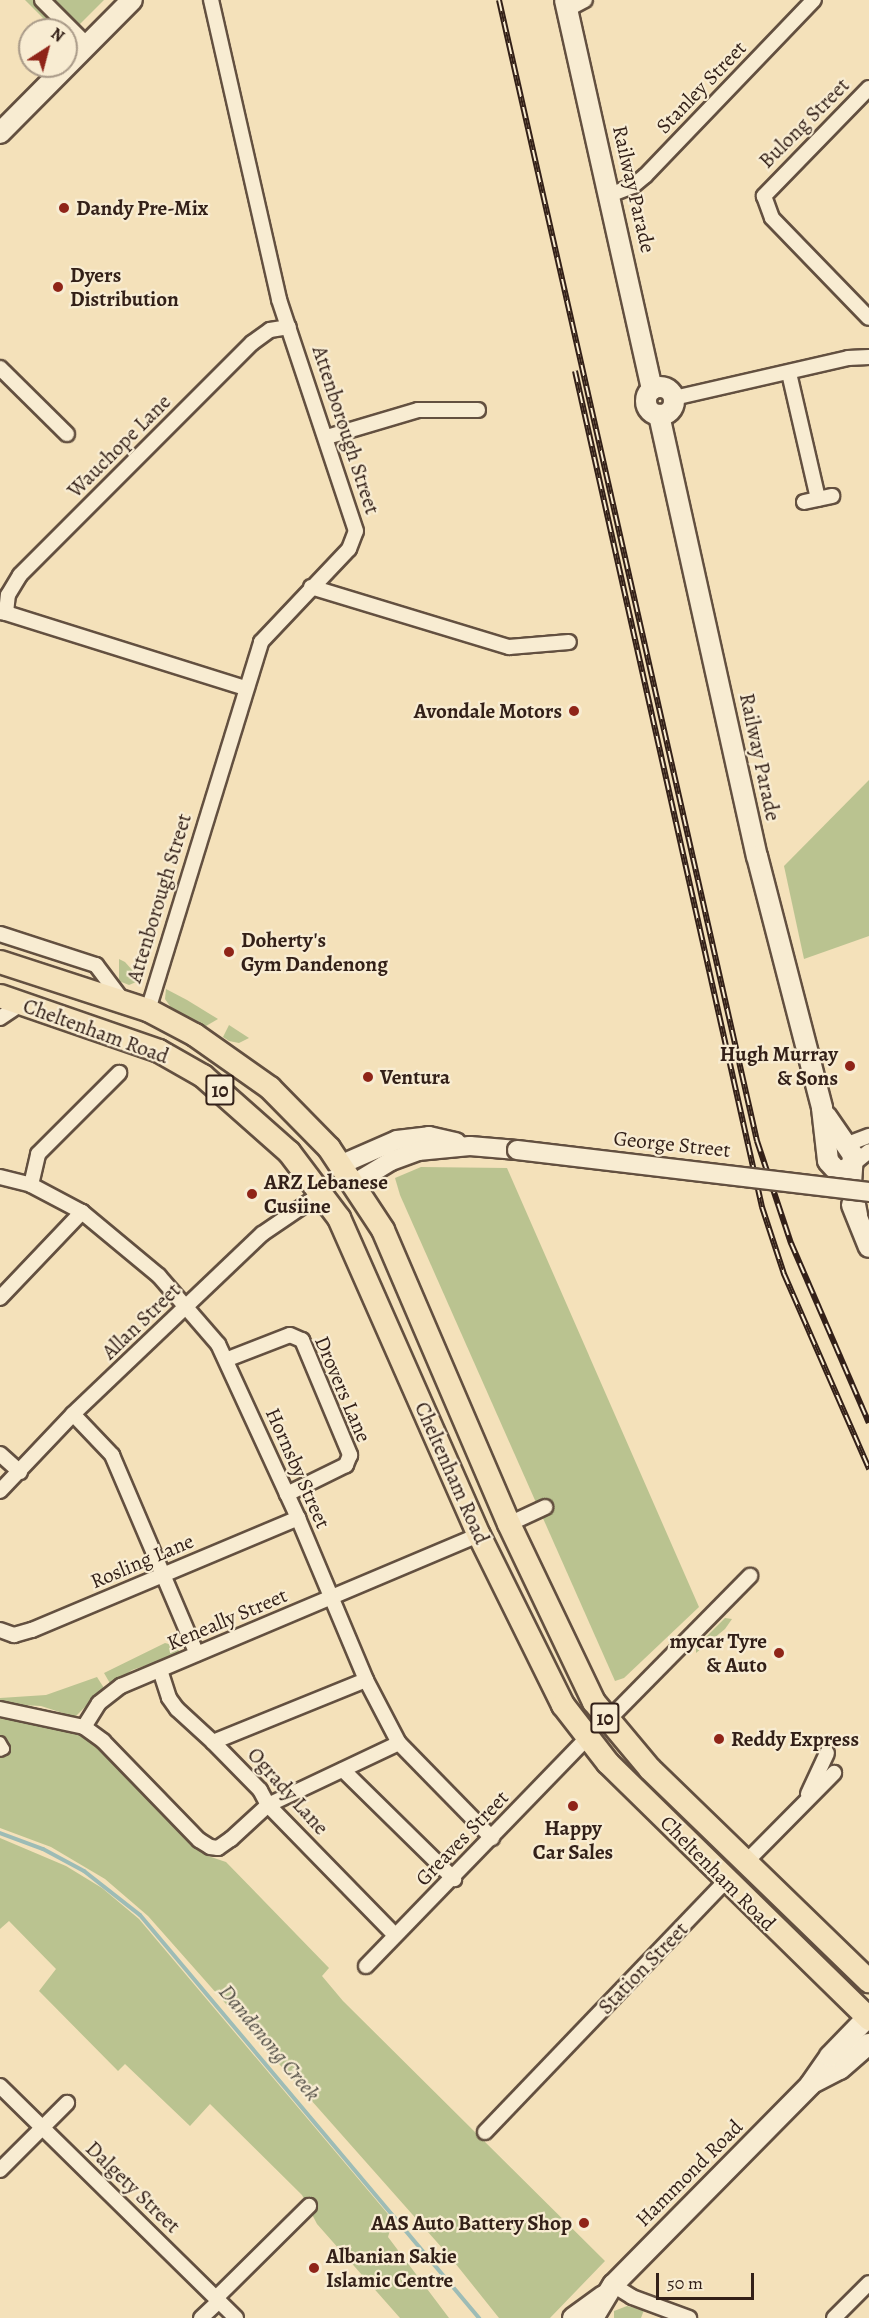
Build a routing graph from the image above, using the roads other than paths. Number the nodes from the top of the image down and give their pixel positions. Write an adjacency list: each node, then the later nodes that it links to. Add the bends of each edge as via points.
1 (42, 0): 6 (street)
2 (132, 0): 6 (main road)
3 (211, 0): 13 (street, Attenborough Street)
4 (814, 0): 9 (street, Stanley Street, via 645,176 633,186)
5 (573, 3): 9 (main road, Railway Parade)
6 (87, 45): 8 (main road)
7 (869, 88): 10 (street, Bulong Street, via 764,196 772,218)
8 (0, 133)
9 (612, 194): 19 (main road, Railway Parade)
10 (850, 296): 11 (street, Bulong Street); 12 (street, Bulong Street)
11 (869, 310)
12 (869, 318)
13 (289, 327): 24 (street, Attenborough Street); 27 (street, Wauchope Lane, via 270,330 252,343 29,567 10,591)
14 (869, 347): 16 (street)
15 (869, 357): 16 (street)
16 (848, 358): 18 (street)
17 (0, 368): 23 (street)
18 (789, 373): 20 (street); 25 (street)
19 (652, 389): 20 (main road, via 664,387); 22 (main road, via 646,404)
20 (674, 398): 22 (main road, via 672,409)
21 (478, 410): 24 (street, via 418,410)
22 (659, 415): 38 (main road, Railway Parade, via 757,856)
23 (67, 434)
24 (327, 437): 26 (street, Attenborough Street, via 356,531 349,549)
25 (818, 499)
26 (311, 588): 28 (street, via 509,647); 29 (street, Attenborough Street, via 266,634)
27 (3, 613): 29 (street)
28 (570, 642)
29 (246, 688): 35 (street, Attenborough Street)
30 (0, 934): 33 (street, via 96,965)
31 (0, 962): 33 (main road, Cheltenham Road / 10)
32 (0, 996): 34 (main road, Cheltenham Road / 10)
33 (123, 1001): 35 (main road, Cheltenham Road / 10)
34 (22, 1003): 36 (street); 50 (main road, Cheltenham Road / 10, via 159,1051 203,1076 289,1152)
35 (148, 1010): 44 (main road, Cheltenham Road / 10, via 207,1042 258,1077 301,1117)
36 (0, 1018)
37 (119, 1073): 48 (street, via 38,1154)
38 (822, 1108): 40 (main road, Railway Parade); 43 (main road, Railway Parade)
39 (869, 1136): 40 (street)
40 (844, 1145): 43 (main road, via 834,1147); 45 (main road, via 853,1153)
41 (470, 1146): 44 (street, George Street, via 424,1136 377,1146); 47 (street, George Street, via 411,1153); 49 (street, George Street, bridge)
42 (869, 1151): 45 (street)
43 (828, 1161): 45 (main road, via 838,1172); 52 (main road)
44 (342, 1164): 47 (main road, 10); 50 (main road)
45 (852, 1166): 52 (main road)
46 (0, 1177): 48 (street, Hornsby Street)
47 (355, 1183): 50 (main road); 64 (main road, Cheltenham Road / 10, via 392,1249)
48 (31, 1185): 51 (street, Hornsby Street)
49 (869, 1192)
50 (322, 1193): 55 (street, Allan Street, via 262,1234); 65 (main road, Cheltenham Road / 10, via 344,1227)
51 (82, 1212): 54 (street); 55 (street, Hornsby Street, via 159,1276)
52 (857, 1215): 53 (main road)
53 (869, 1247)
54 (0, 1298)
55 (185, 1308): 56 (street, Hornsby Street); 57 (street, Allan Street)
56 (228, 1359): 61 (street, Hornsby Street); 61 (street, Drovers Lane, via 290,1335 302,1340 350,1455 346,1465)
57 (73, 1414): 59 (street, Allan Street); 66 (street, via 112,1455)
58 (0, 1454): 59 (street)
59 (20, 1472): 60 (street, Allan Street)
60 (0, 1491)
61 (287, 1494): 63 (street, Hornsby Street)
62 (545, 1507): 64 (street)
63 (298, 1518): 66 (street, Rosling Lane); 68 (street, Hornsby Street)
64 (508, 1524): 65 (main road); 74 (main road, Cheltenham Road / 10, via 579,1677)
65 (479, 1535): 68 (street, Keneally Street); 76 (main road, Cheltenham Road / 10, via 524,1632)
66 (162, 1576): 69 (street, Rosling Lane, via 32,1630 14,1635); 70 (street)
67 (750, 1576): 74 (street)
68 (331, 1598): 70 (street, Keneally Street); 72 (street, Hornsby Street)
69 (0, 1630)
70 (197, 1654): 71 (street, Keneally Street)
71 (160, 1670): 75 (street, Keneally Street, via 111,1692); 78 (street, Ogrady Lane, via 169,1698)
72 (366, 1680): 78 (street); 79 (street, Hornsby Street)
73 (0, 1709): 75 (street)
74 (607, 1721): 76 (main road); 87 (main road, Cheltenham Road / 10, via 650,1769)
75 (84, 1727): 85 (street, via 103,1741 199,1840 218,1848)
76 (586, 1739): 86 (street, Greaves Street); 89 (main road, Cheltenham Road / 10)
77 (0, 1742): 80 (street, via 4,1749)
78 (213, 1742): 85 (street, Ogrady Lane, via 260,1790)
79 (399, 1743): 82 (street); 86 (street, Hornsby Street)
80 (0, 1751)
81 (827, 1753): 84 (street, Station Street)
82 (343, 1770): 85 (street); 88 (street)
83 (834, 1773): 84 (street, Station Street)
84 (803, 1804): 87 (street, Station Street)
85 (268, 1805): 90 (street, Ogrady Lane)
86 (492, 1838): 88 (street, Greaves Street)
87 (747, 1861): 89 (main road, Station Street); 92 (main road, Cheltenham Road / 10)
88 (454, 1879): 90 (street, Greaves Street)
89 (726, 1881): 93 (main road, Cheltenham Road / 10); 101 (street, Station Street)
90 (395, 1935): 91 (street, Greaves Street)
91 (366, 1966)
92 (869, 1981)
93 (868, 2018): 97 (main road, Hammond Road, via 830,2056)
94 (869, 2044): 96 (main road, Hammond Road)
95 (869, 2064): 96 (main road)
96 (840, 2069): 97 (main road, Hammond Road)
97 (810, 2085): 105 (main road, Hammond Road)
98 (0, 2086): 100 (street, Dalgety Street)
99 (67, 2103): 100 (street)
100 (42, 2127): 102 (street); 106 (street, Dalgety Street)
101 (485, 2133)
102 (0, 2169)
103 (309, 2206): 106 (street)
104 (869, 2283): 112 (street)
105 (608, 2290): 109 (main road, Hammond Road); 110 (main road, Hammond Road); 111 (street)
106 (217, 2300): 107 (street); 108 (street, Dalgety Street)
107 (201, 2318)
108 (236, 2318)
109 (573, 2318)
110 (593, 2318)
111 (688, 2318)
112 (834, 2318)

